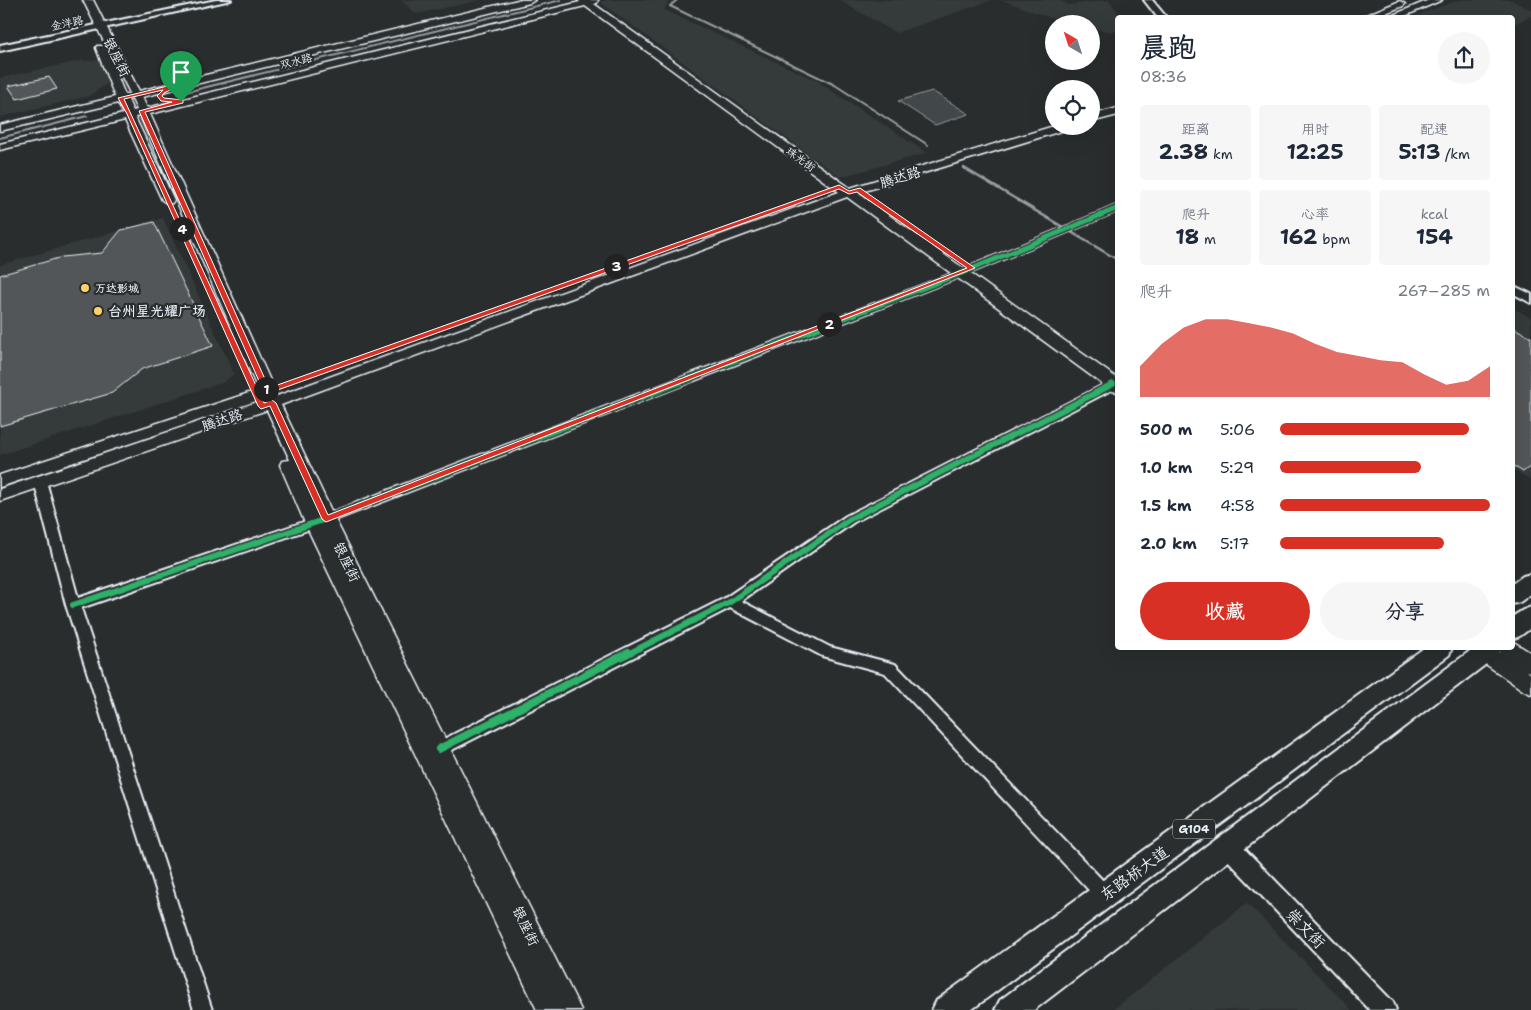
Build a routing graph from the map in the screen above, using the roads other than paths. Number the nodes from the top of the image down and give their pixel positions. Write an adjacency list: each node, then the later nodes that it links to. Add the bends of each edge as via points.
1 (80, 0): 12 (main road, 银座街)
2 (88, 0): 12 (main road, 银座街)
3 (227, 0): 12 (street, 金洋路)
4 (530, 0): 14 (main road, 双水路)
5 (1148, 0): 9 (street)
6 (1410, 0): 10 (main road)
7 (1437, 0): 11 (main road)
8 (591, 1): 15 (main road, 双水路); 27 (main road, 珠光街)
9 (1160, 15)
10 (1371, 15)
11 (1398, 15)
12 (97, 28): 13 (street, 金洋路); 17 (main road, 银座街)
13 (0, 48)
14 (176, 85): 15 (main road, via 160,96 163,100); 17 (main road, 双水路)
15 (181, 102): 17 (main road, 双水路)
16 (1115, 103): 19 (main road)
17 (132, 104): 18 (main road, 双水路); 22 (main road, 双水路); 34 (main road, 银座街)
18 (89, 106): 22 (main road, via 102,108 105,115); 24 (main road, 双水路)
19 (1100, 107)
20 (1115, 112): 21 (main road)
21 (1100, 116)
22 (99, 122): 26 (main road, 双水路)
23 (1045, 125): 27 (main road, 腾达路)
24 (0, 128)
25 (1045, 132): 27 (main road, 腾达路)
26 (0, 147)
27 (849, 188): 29 (main road, 珠光街); 34 (main road, 腾达路)
28 (1115, 209): 29 (street)
29 (967, 271): 32 (main road, 珠光街); 38 (street)
30 (1515, 290): 31 (street)
31 (1531, 299)
32 (1115, 382)
33 (1115, 384): 41 (street, via 850,518)
34 (264, 399): 35 (main road, 腾达路); 36 (main road, 腾达路); 38 (main road, 银座街)
35 (0, 481)
36 (40, 481): 37 (main road, 腾达路); 42 (street)
37 (0, 495)
38 (320, 521): 42 (street); 51 (main road, 银座街); 55 (main road)
39 (1531, 582): 40 (main road)
40 (1515, 594)
41 (730, 602): 51 (street); 53 (street, via 827,652 890,668)
42 (73, 605): 54 (street)
43 (1531, 616): 44 (main road)
44 (1515, 628)
45 (1438, 650): 53 (main road, 东路桥大道 / G104)
46 (1493, 650): 52 (main road, G104)
47 (1495, 650): 50 (main road)
48 (1496, 650): 49 (main road)
49 (1531, 664)
50 (1531, 685)
51 (439, 749): 56 (main road, 银座街)
52 (1228, 846): 58 (main road, G104); 59 (street, 崇文街)
53 (1104, 895): 57 (main road, 东路桥大道 / G104)
54 (203, 1010)
55 (550, 1010)
56 (568, 1010)
57 (947, 1010)
58 (1010, 1010)
59 (1385, 1010)

